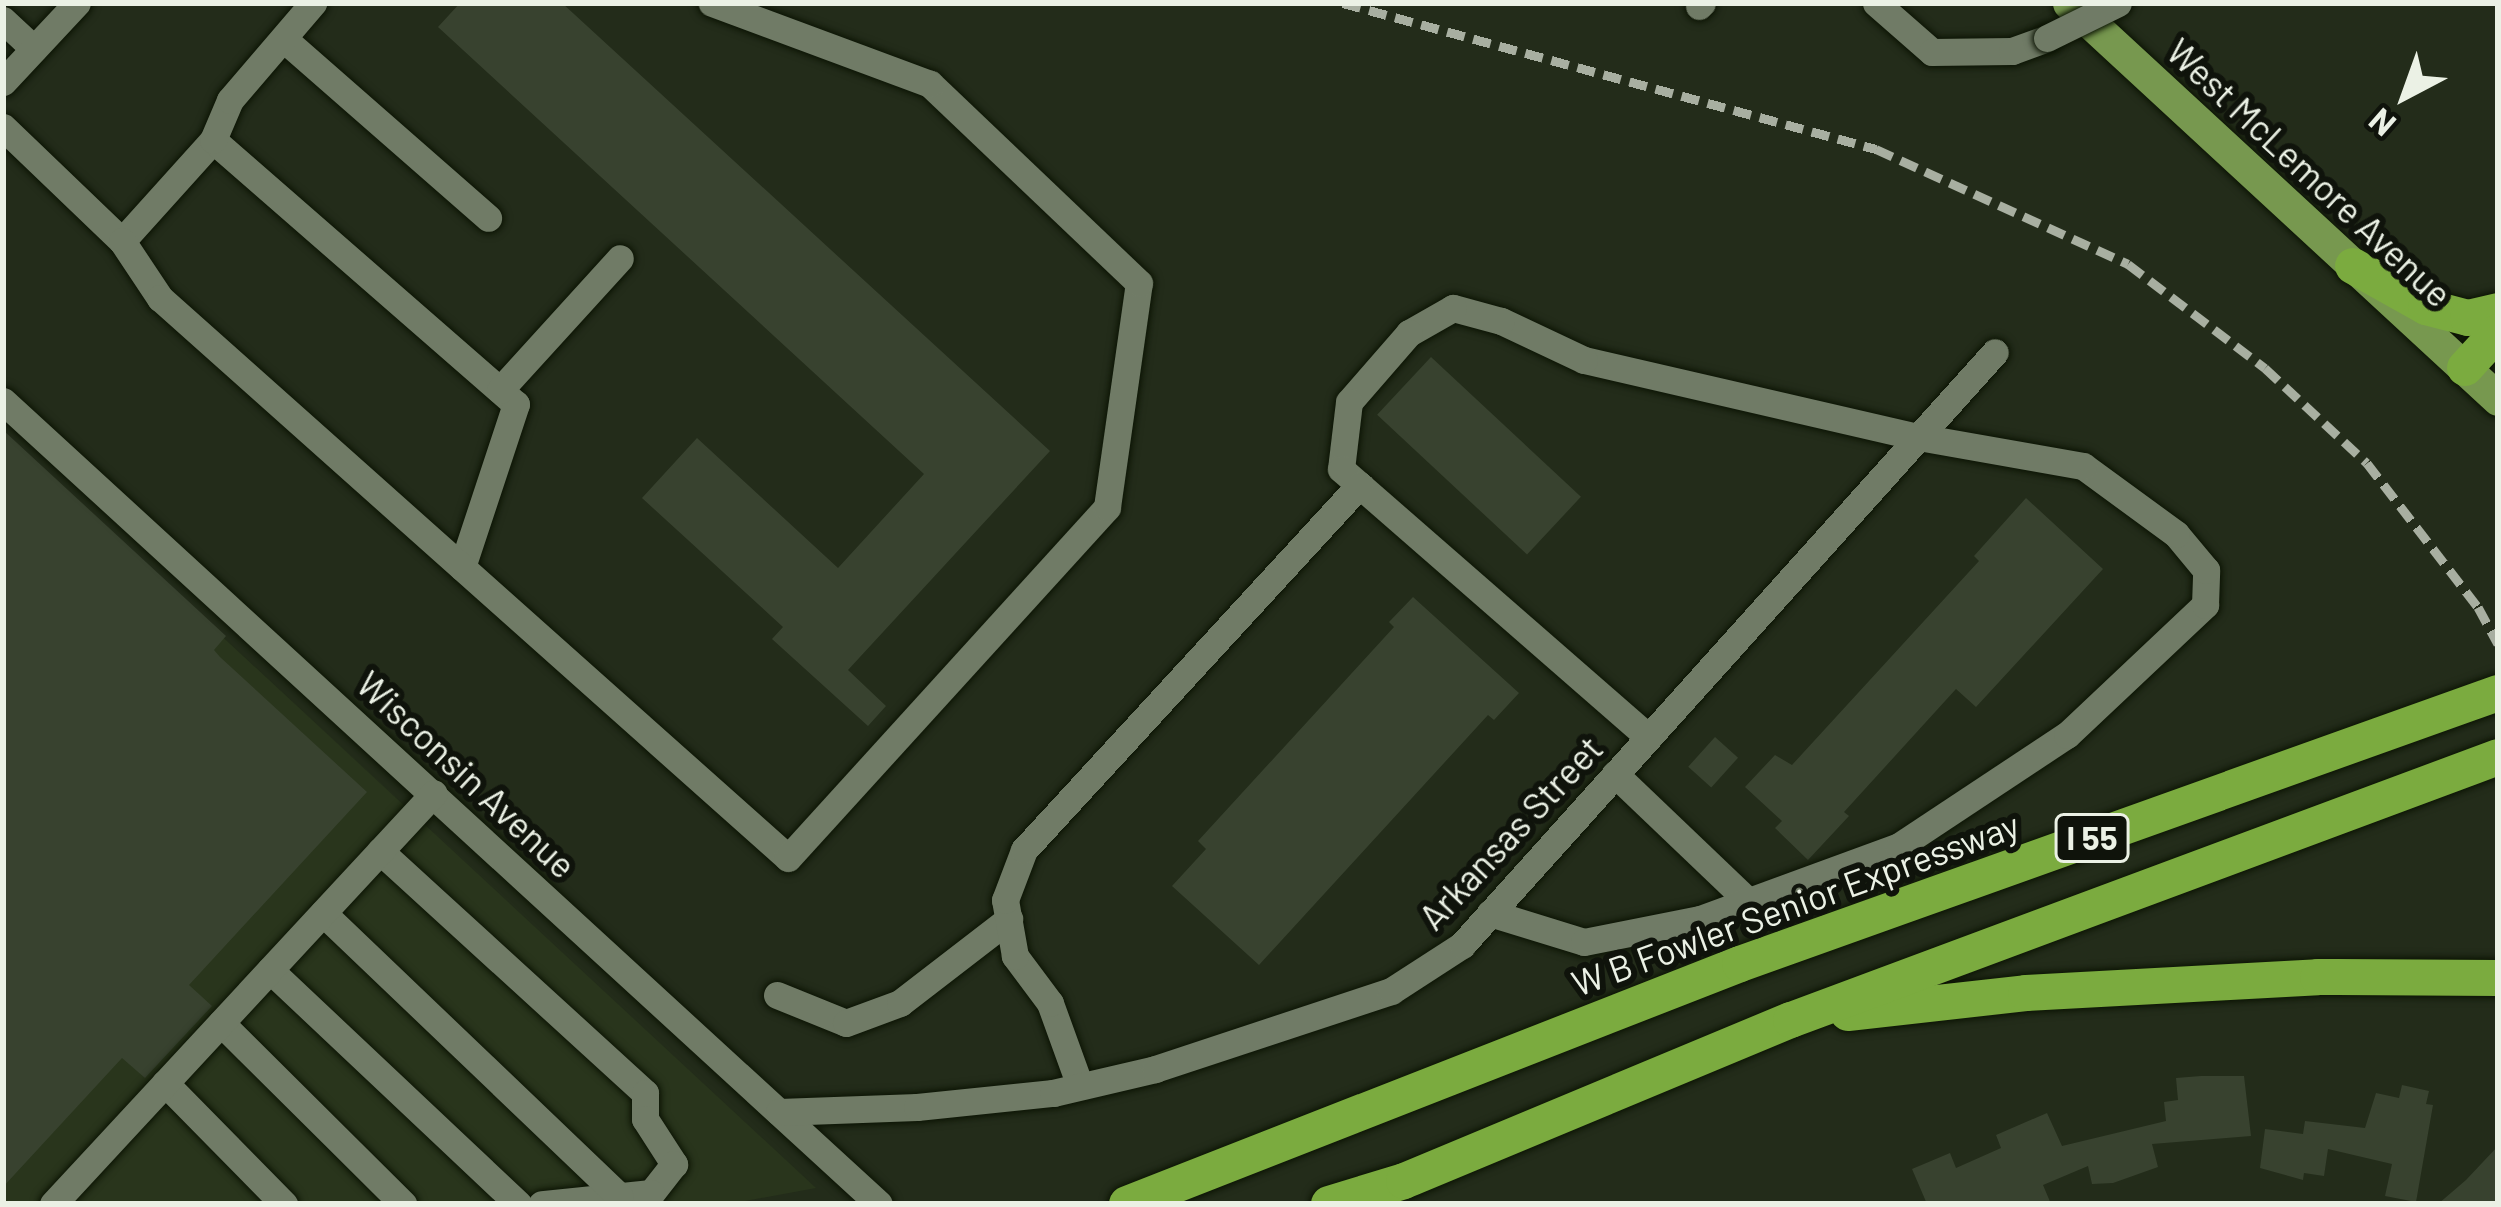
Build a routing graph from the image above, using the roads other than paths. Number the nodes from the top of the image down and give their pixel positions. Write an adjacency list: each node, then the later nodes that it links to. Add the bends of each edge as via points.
1 (77, 3): 9 (street)
2 (313, 3): 8 (street)
3 (712, 3): 26 (street, via 930,84 1139,283 1107,507 788,858)
4 (1876, 3): 6 (street, bridge, via 1932,52 2012,51)
5 (2068, 3): 16 (main road, West McLemore Avenue)
6 (2118, 3)
7 (3, 20): 9 (street)
8 (285, 40): 12 (street, via 230,100); 13 (street)
9 (34, 49): 10 (street)
10 (3, 82)
11 (3, 127): 14 (street)
12 (213, 140): 14 (street); 21 (street)
13 (488, 218)
14 (122, 242): 26 (street, via 160,298)
15 (620, 258): 21 (street)
16 (2353, 266): 17 (highway, via 2426,308 2468,318); 20 (main road, West McLemore Avenue)
17 (2498, 311)
18 (2498, 332): 20 (highway)
19 (1995, 352): 24 (street, Arkansas Street)
20 (2465, 368): 22 (main road, West McLemore Avenue)
21 (500, 390): 26 (street, via 516,404)
22 (2498, 399)
23 (3, 401): 31 (street, Wisconsin Avenue)
24 (1918, 437): 25 (street, via 1584,360 1454,308 1409,333 1348,402 1341,469); 28 (street, Arkansas Street); 33 (street, via 2083,466 2176,534 2206,570 2205,605 2068,735 1899,846)
25 (1360, 485): 28 (street); 36 (street, via 1024,850 1006,901)
26 (462, 567)
27 (2498, 693): 52 (highway, W B Fowler Senior Expressway / I 55, via 1740,964)
28 (1648, 737): 30 (street, Arkansas Street)
29 (2486, 761): 40 (highway, I 55)
30 (1616, 774): 33 (street); 35 (street, Arkansas Street)
31 (434, 793): 32 (street); 44 (street, Wisconsin Avenue)
32 (380, 851): 34 (street); 45 (street, via 645,1093 645,1119 674,1164 652,1193)
33 (1747, 900): 35 (street, via 1700,919 1584,942)
34 (322, 913): 37 (street); 45 (street)
35 (1490, 913): 43 (street, Arkansas Street, via 1462,945 1390,991)
36 (1009, 920): 39 (street, via 900,1003 846,1023); 43 (street, via 1016,956 1050,1003)
37 (270, 970): 41 (street); 49 (street)
38 (2498, 978): 40 (highway, via 2318,977 2048,992)
39 (777, 995)
40 (1791, 1020): 53 (highway, I 55, via 1404,1181)
41 (221, 1023): 42 (street); 48 (street)
42 (165, 1083): 46 (street); 47 (street)
43 (1080, 1086): 44 (street, Arkansas Street, via 917,1107)
44 (779, 1112): 51 (street, Wisconsin Avenue)
45 (619, 1196): 50 (street)
46 (53, 1204)
47 (284, 1204)
48 (403, 1204)
49 (518, 1204)
50 (542, 1204)
51 (879, 1204)
52 (1127, 1204)
53 (1329, 1204)

